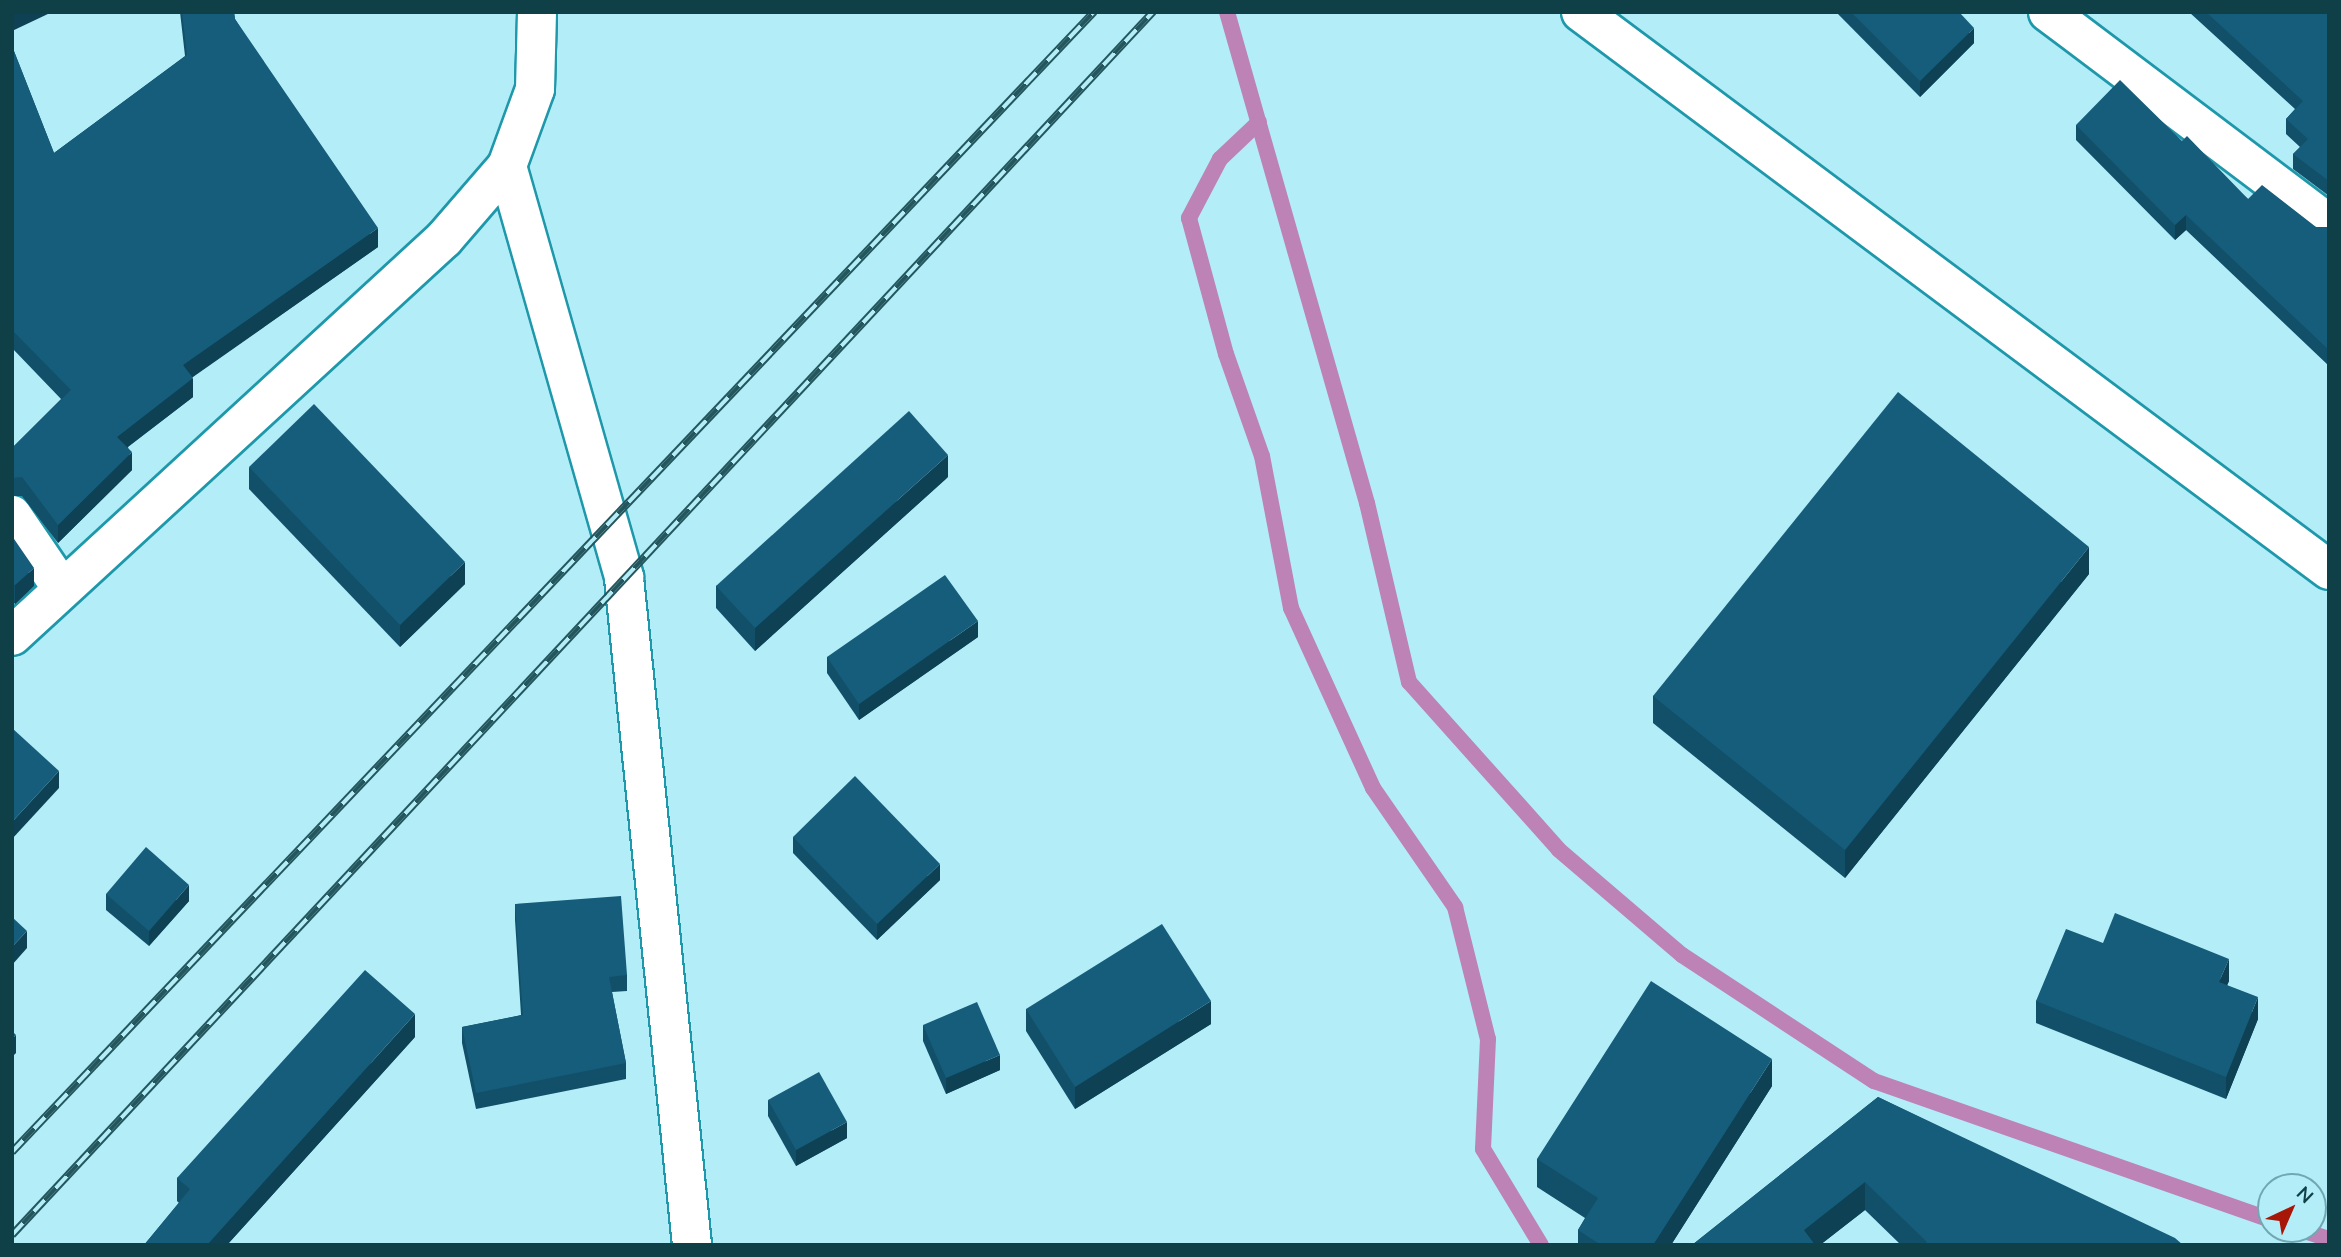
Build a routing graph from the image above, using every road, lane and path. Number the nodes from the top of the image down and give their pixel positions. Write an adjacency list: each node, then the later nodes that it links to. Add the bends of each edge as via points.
1 (537, 12): 4 (street, via 535,89)
2 (1581, 12): 7 (street)
3 (2048, 12): 5 (street)
4 (507, 166): 8 (street, via 444,239); 10 (street, via 624,578)
5 (2329, 224)
6 (12, 515): 8 (street)
7 (2329, 570)
8 (61, 587): 9 (street)
9 (12, 636)
10 (692, 1245)

